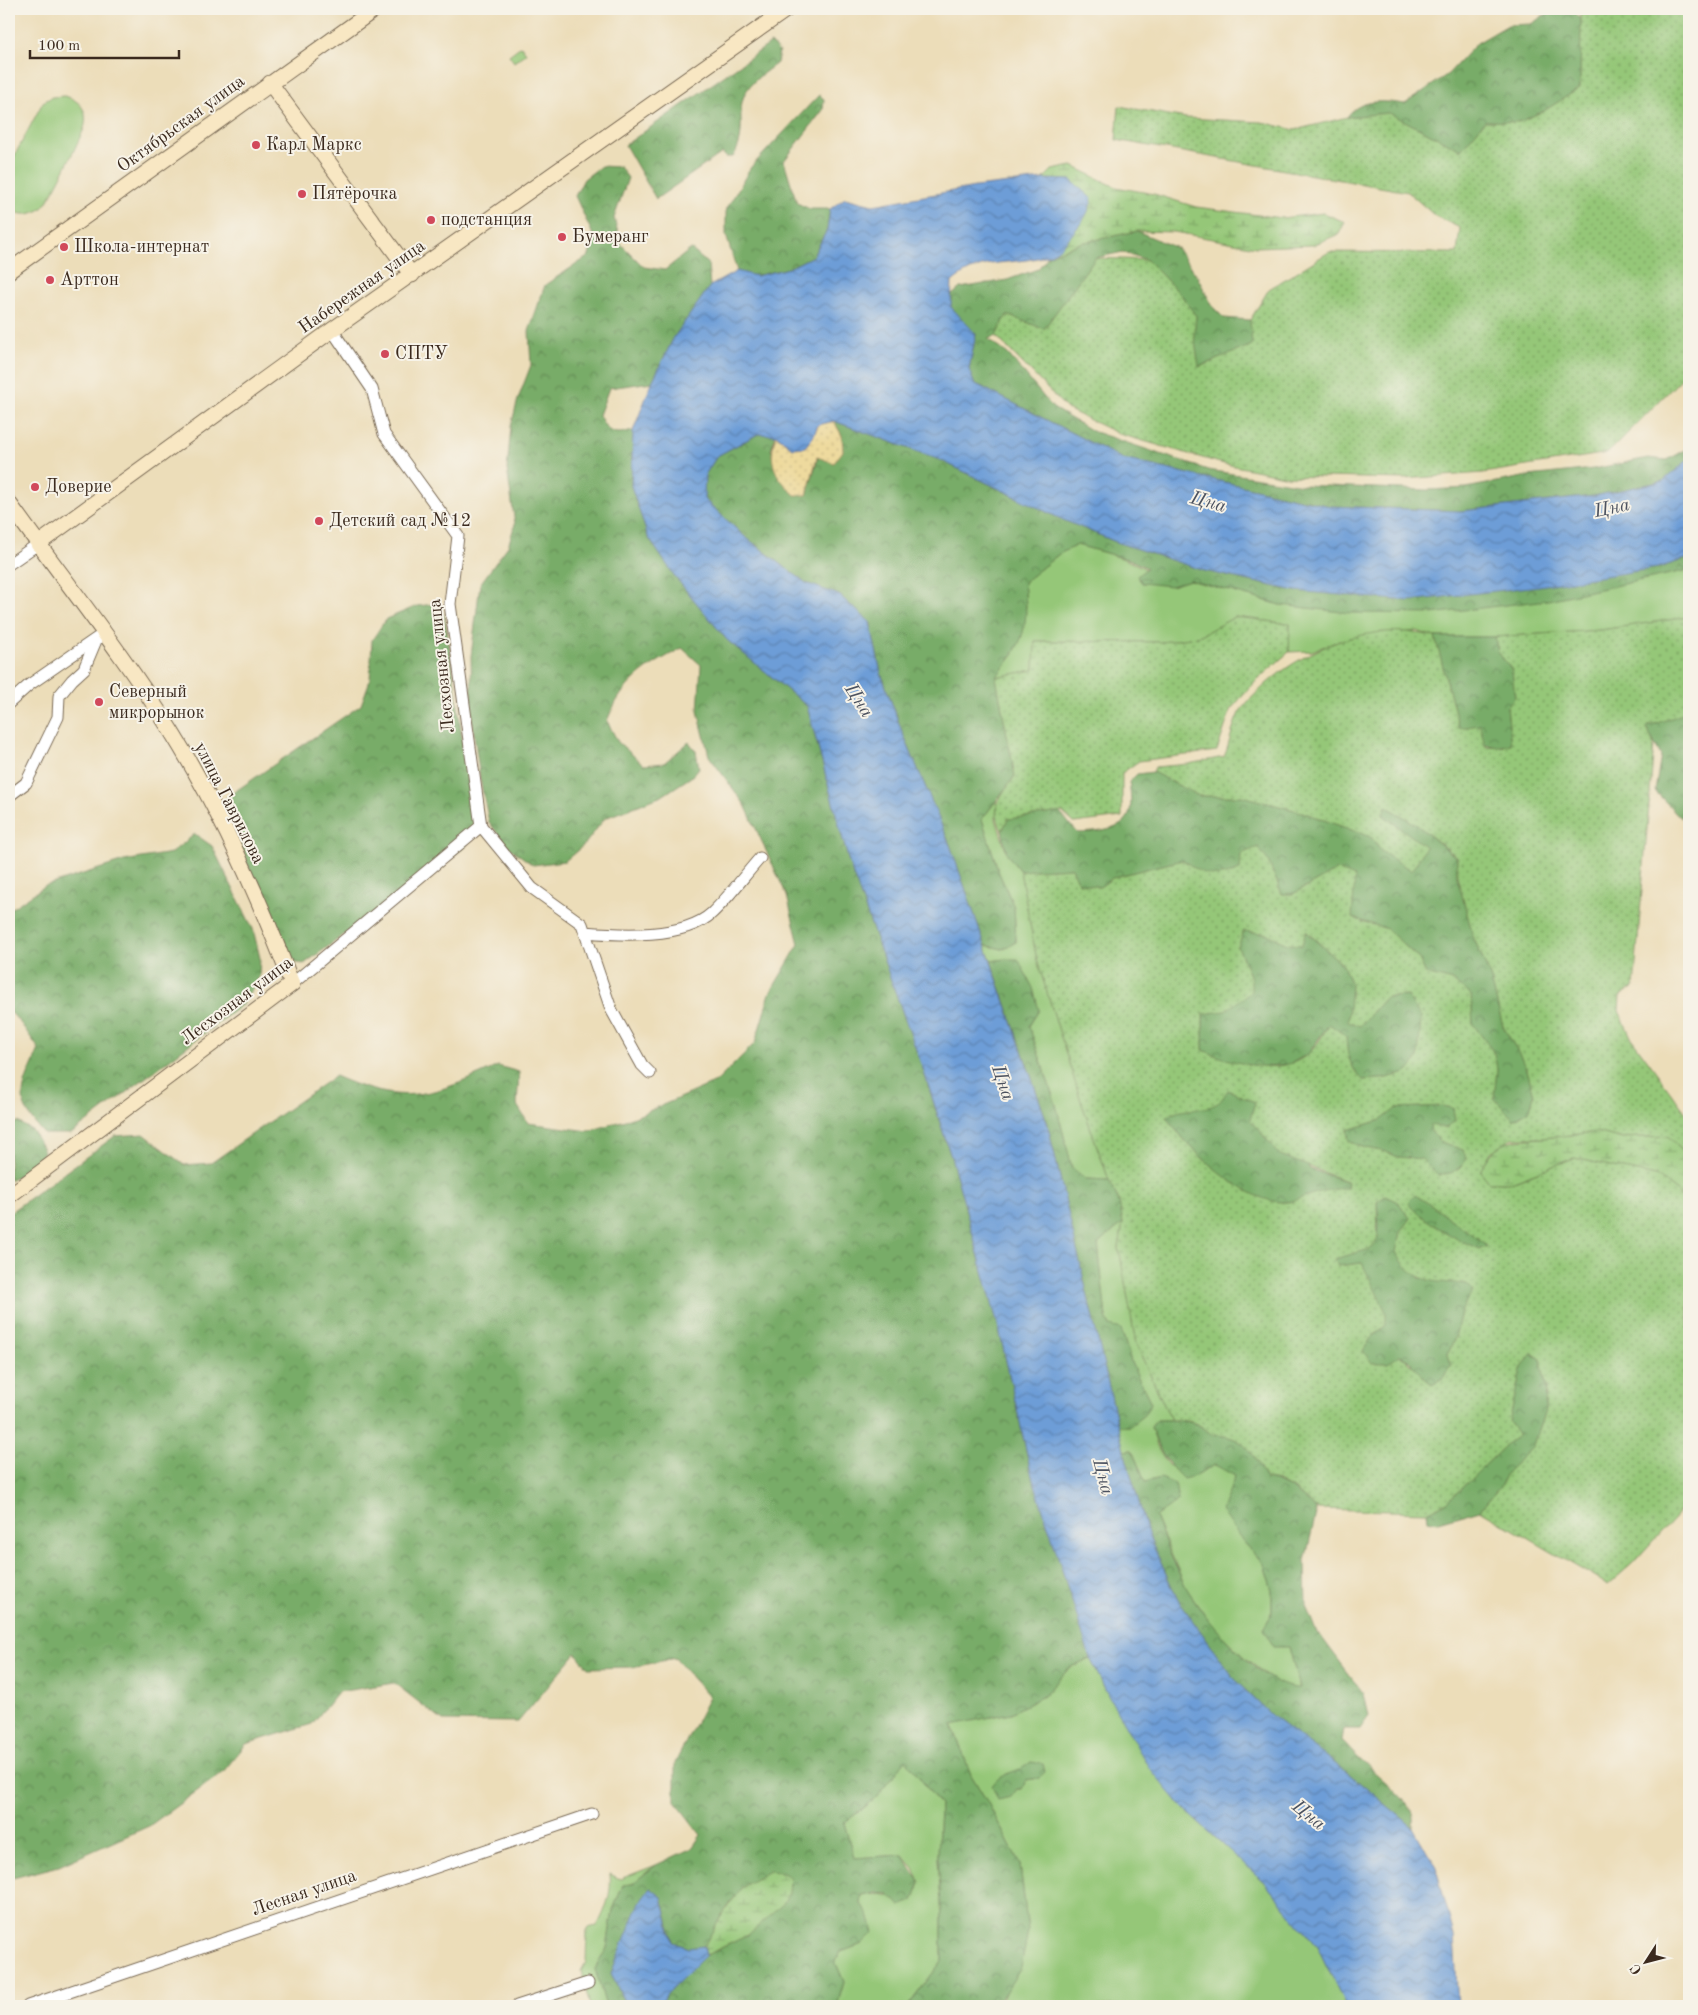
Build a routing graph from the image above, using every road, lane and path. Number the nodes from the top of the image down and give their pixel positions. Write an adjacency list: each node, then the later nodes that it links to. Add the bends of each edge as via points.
1 (375, 9): 3 (street, Октябрьская улица)
2 (786, 9): 5 (street, Набережная улица)
3 (270, 83): 4 (street, Октябрьская улица); 5 (street)
4 (9, 271)
5 (412, 275): 6 (street, Набережная улица)
6 (332, 330): 8 (street, Набережная улица); 13 (street, Лесхозная улица, via 372,389 384,434 458,536 450,604)
7 (9, 503): 8 (street, улица Гаврилова)
8 (38, 544): 9 (street, Набережная улица); 10 (street, улица Гаврилова)
9 (9, 564)
10 (100, 636): 11 (street, via 29,685); 12 (street, via 84,669 59,696 58,717 26,784); 16 (street, улица Гаврилова, via 167,726 202,786 270,926)
11 (9, 703)
12 (9, 796)
13 (481, 826): 15 (street, via 532,888 582,924); 16 (street, Лесхозная улица)
14 (760, 858): 15 (street, via 710,915 689,926 624,935)
15 (585, 932): 17 (street, via 611,1009 642,1065)
16 (292, 984): 18 (street, Лесхозная улица)
17 (650, 1073)
18 (9, 1196)
19 (592, 1814): 21 (street, Лесная улица)
20 (588, 1984): 22 (street)
21 (28, 2006)
22 (517, 2006)

